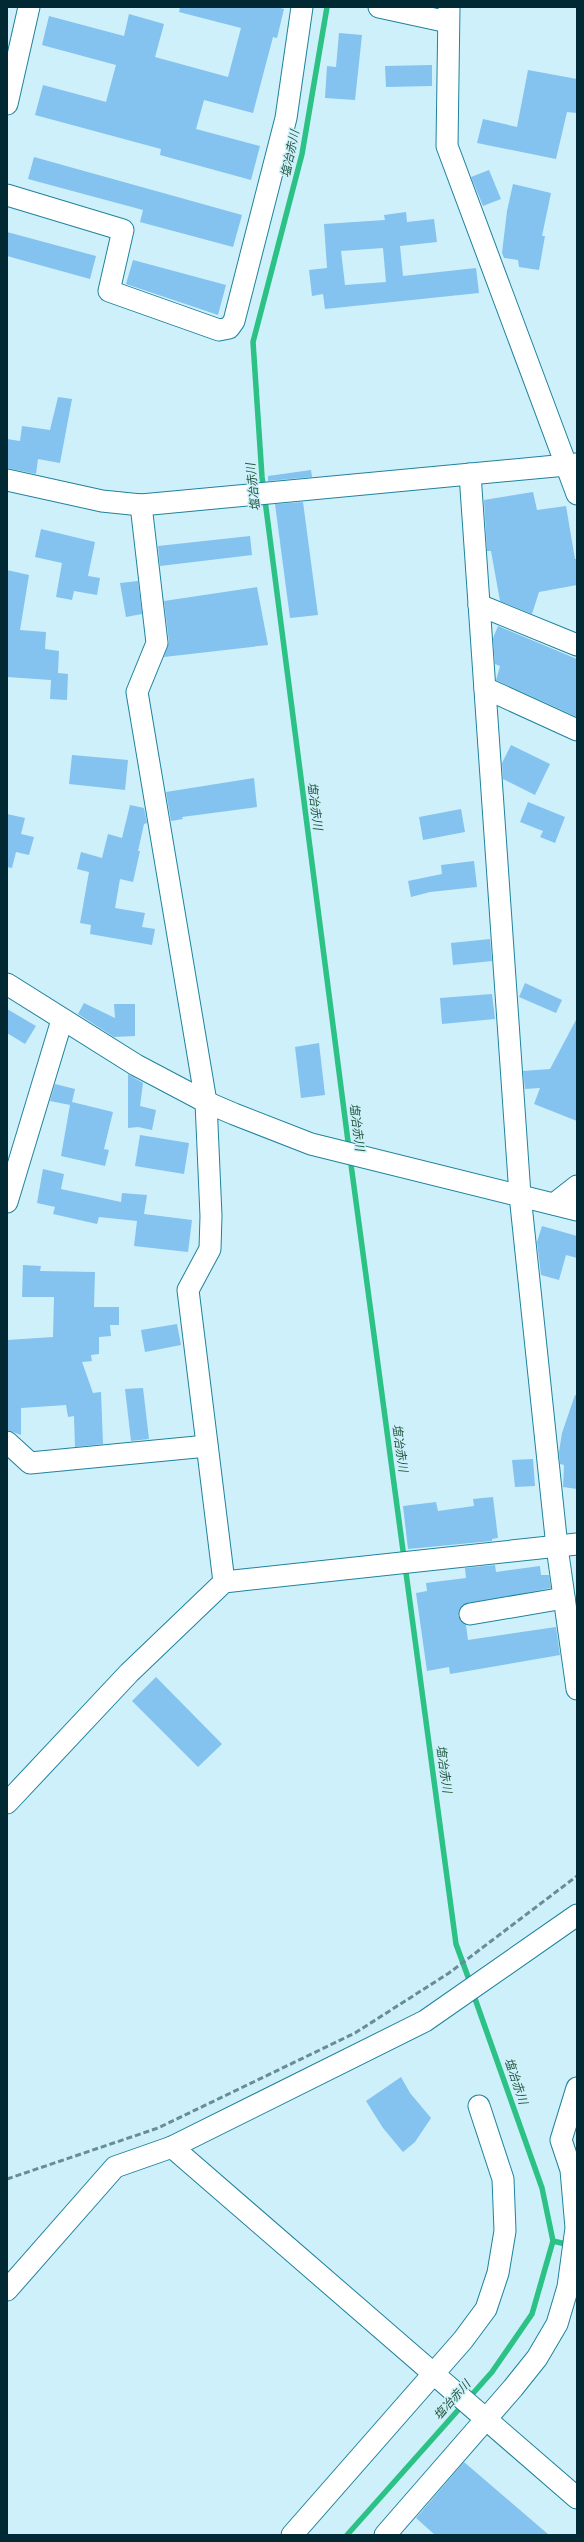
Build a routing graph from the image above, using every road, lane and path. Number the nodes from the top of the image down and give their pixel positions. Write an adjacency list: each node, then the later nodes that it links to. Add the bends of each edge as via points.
1 (29, 7): 5 (street)
2 (302, 7): 6 (street, via 286,118 234,321 229,328 219,330 109,291 123,230)
3 (379, 7): 4 (street)
4 (448, 15): 7 (street, via 447,146)
5 (7, 104)
6 (7, 195)
7 (572, 464): 8 (street); 10 (street)
8 (470, 474): 11 (street); 12 (street)
9 (7, 480): 11 (street, via 102,501)
10 (577, 494)
11 (141, 505): 18 (street, via 157,643 136,692)
12 (479, 605): 13 (street); 14 (street)
13 (577, 644)
14 (485, 688): 15 (street); 20 (street)
15 (577, 730)
16 (7, 984): 17 (street)
17 (62, 1020): 18 (street, via 136,1065); 21 (street)
18 (206, 1102): 20 (street, via 311,1144); 25 (street, via 210,1248 188,1290)
19 (577, 1186): 22 (street)
20 (520, 1195): 22 (street); 26 (street)
21 (7, 1202)
22 (554, 1204): 23 (street)
23 (577, 1210)
24 (7, 1442): 25 (street, via 30,1463)
25 (207, 1446): 27 (street)
26 (567, 1545): 27 (street); 28 (street)
27 (224, 1582): 31 (street, via 129,1674)
28 (564, 1598): 29 (street); 30 (street)
29 (470, 1614)
30 (577, 1689)
31 (7, 1803)
32 (577, 1915): 35 (street, via 425,2021)
33 (577, 2088): 38 (street, via 561,2140 571,2170 576,2228 568,2287 557,2324 537,2358)
34 (479, 2106): 37 (street, via 503,2179 505,2231 498,2273 486,2308 463,2340)
35 (172, 2147): 36 (street, via 115,2167); 37 (street)
36 (7, 2290)
37 (434, 2372): 38 (street); 40 (street)
38 (487, 2418): 39 (street); 41 (street)
39 (577, 2498)
40 (292, 2535)
41 (385, 2535)

